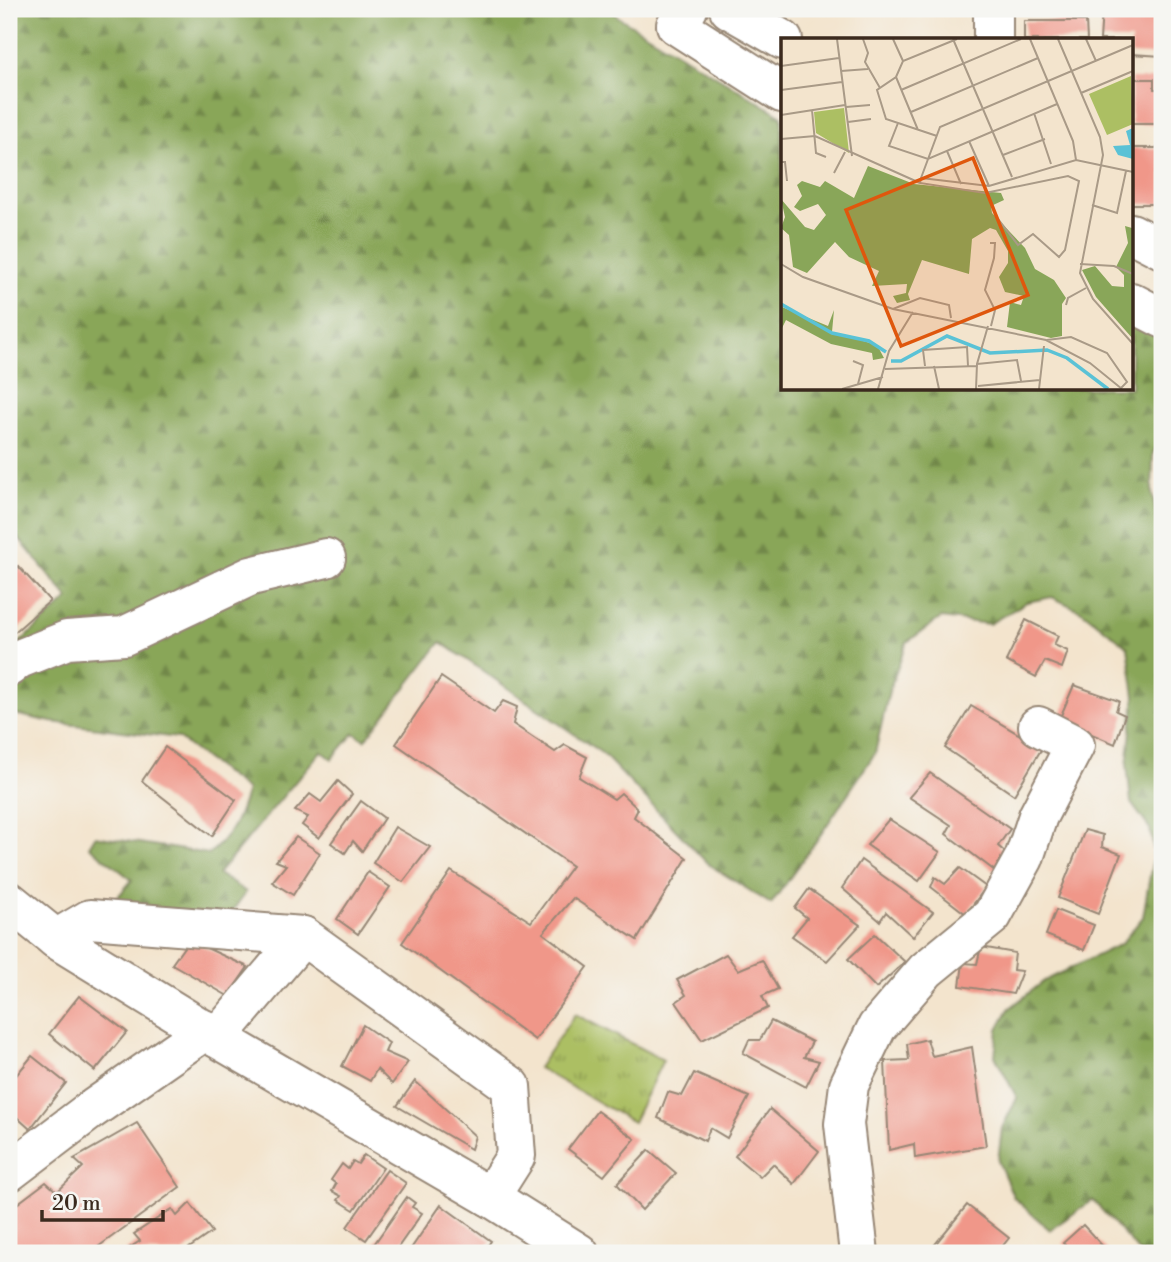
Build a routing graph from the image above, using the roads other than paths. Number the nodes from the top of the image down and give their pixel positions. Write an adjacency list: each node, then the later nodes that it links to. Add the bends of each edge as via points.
1 (729, 9): 5 (street)
2 (993, 9): 4 (street)
3 (672, 14): 6 (street)
4 (993, 38)
5 (781, 39)
6 (781, 92)
7 (1132, 234): 8 (street)
8 (1162, 250)
9 (1132, 303): 10 (street)
10 (1162, 318)
11 (326, 558): 12 (street, via 251,576 124,636 67,640)
12 (9, 667)
13 (1038, 726): 21 (street, via 1075,745 1038,816 1024,858 992,916 926,970 877,1027 849,1085 844,1124)
14 (9, 901): 16 (street)
15 (303, 936): 16 (street, via 90,919); 17 (street); 19 (street, via 511,1086 516,1156)
16 (56, 939): 17 (street)
17 (211, 1034): 18 (street, via 88,1112); 19 (street)
18 (9, 1172)
19 (490, 1197): 20 (street)
20 (579, 1253)
21 (859, 1253)

